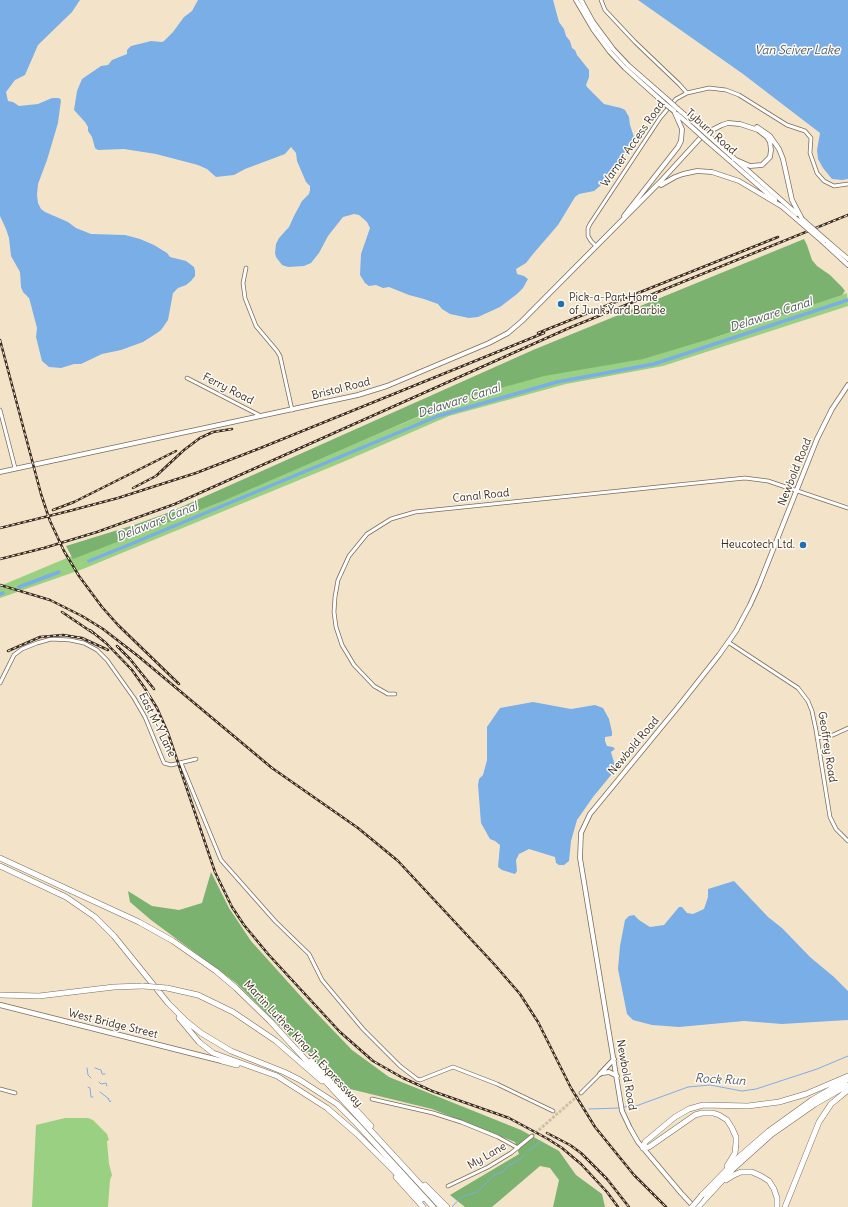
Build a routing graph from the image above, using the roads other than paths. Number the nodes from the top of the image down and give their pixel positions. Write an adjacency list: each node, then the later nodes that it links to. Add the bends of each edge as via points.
1 (576, 0): 5 (main road, Tyburn Road, via 610,52 625,68)
2 (581, 0): 5 (main road, Tyburn Road, via 613,49)
3 (601, 0): 4 (street, via 605,10)
4 (687, 92): 10 (street, Warner Access Road, via 709,88 732,92 787,125 806,131 811,138 810,153 817,173 824,182 834,186); 16 (street, Warner Access Road, via 676,99 660,118 590,224 588,236)
5 (666, 101): 6 (main road, Tyburn Road, bridge); 7 (main road, Tyburn Road, bridge, via 678,109)
6 (674, 111): 7 (main road, Tyburn Road); 14 (main road, via 682,129 681,141)
7 (697, 129): 8 (main road, Tyburn Road, bridge)
8 (709, 139): 9 (main road, Tyburn Road); 11 (main road, Tyburn Road)
9 (734, 159): 12 (main road, via 750,166 762,165 770,155 769,139 758,130 740,124 728,123 712,129 699,138); 13 (main road, Tyburn Road)
10 (848, 184)
11 (781, 206): 12 (main road, via 739,181 719,173 703,171 683,174 667,181); 13 (main road, Tyburn Road)
12 (632, 210): 13 (main road, via 697,136 725,121 743,122 762,130 776,144 783,159 792,200); 14 (main road, Bristol Road)
13 (801, 220): 15 (main road, Tyburn Road, bridge)
14 (620, 222): 16 (main road, Bristol Road)
15 (825, 242): 17 (main road, Tyburn Road); 18 (main road, Tyburn Road)
16 (596, 246): 23 (main road, Bristol Road, via 522,321 498,338 373,391)
17 (848, 259)
18 (848, 265)
19 (246, 268): 23 (street, via 243,283 245,298 256,326 280,356)
20 (188, 378): 24 (street, Ferry Road)
21 (848, 385): 27 (main road, Newbold Road, via 825,423)
22 (0, 410): 25 (street)
23 (292, 410): 24 (main road, Bristol Road)
24 (261, 416): 25 (main road, Bristol Road)
25 (15, 468): 26 (main road, Bristol Road)
26 (0, 472)
27 (796, 490): 28 (street, Canal Road); 29 (main road, Newbold Road, via 759,585 745,616); 31 (street, Canal Road, via 760,480 738,479 415,512 391,519 367,534 349,556 338,580 334,612 342,645 354,665 374,686 388,694)
28 (848, 508)
29 (728, 642): 33 (street, Geoffrey Road, via 802,692 811,705); 43 (main road, Newbold Road, via 590,814 581,834 580,858)
30 (0, 683): 35 (street, East M-Y Lane, via 14,655 22,649 55,639 89,645 111,663 138,704 164,763)
31 (395, 694)
32 (848, 728): 33 (street)
33 (818, 738): 36 (street, Geoffrey Road, via 830,817 836,829)
34 (196, 758): 35 (street, East M-Y Lane)
35 (181, 763): 57 (street, via 221,860 275,921 309,954 322,980 363,1029 400,1066 420,1080 453,1067 497,1084)
36 (848, 841)
37 (0, 858): 42 (highway, Martin Luther King Jr. Expressway, via 127,916 167,938 226,979)
38 (0, 866): 40 (highway, Martin Luther King Jr. Expressway, via 74,901 88,912 114,936)
39 (0, 995): 53 (highway, bridge, via 39,996 143,986 188,992 239,1015 276,1041)
40 (162, 996): 50 (highway, via 191,1034 210,1050 272,1074); 69 (highway, Martin Luther King Jr. Expressway, via 186,1022 216,1043 292,1076 337,1104)
41 (0, 1005): 44 (main road, West Bridge Street)
42 (270, 1021): 53 (highway, Martin Luther King Jr. Expressway); 66 (highway, via 317,1067)
43 (614, 1058): 45 (main road); 46 (main road, Newbold Road)
44 (222, 1061): 50 (highway, via 258,1072)
45 (600, 1074): 46 (main road, via 609,1072); 54 (street)
46 (617, 1076): 61 (main road, Newbold Road, via 622,1111 632,1133)
47 (848, 1076): 61 (highway, via 806,1094 779,1102 748,1106 703,1105 689,1109 645,1142)
48 (848, 1079): 62 (highway, via 780,1123)
49 (848, 1084): 64 (highway, via 772,1134)
50 (296, 1088): 59 (highway, via 327,1108)
51 (0, 1089): 55 (street)
52 (848, 1090): 73 (highway, via 831,1104 819,1122)
53 (333, 1091): 66 (highway, Martin Luther King Jr. Expressway)
54 (581, 1092)
55 (15, 1093)
56 (372, 1099): 60 (street, via 461,1122)
57 (553, 1111)
58 (532, 1136): 60 (street, My Lane)
59 (365, 1142): 67 (highway); 68 (highway)
60 (518, 1148): 63 (street, My Lane, via 488,1168)
61 (643, 1148): 62 (highway, via 649,1147 695,1115 706,1112 716,1114 731,1125 736,1140 734,1156); 70 (main road, Newbold Road)
62 (721, 1175): 65 (highway)
63 (448, 1186)
64 (716, 1188): 65 (highway); 72 (highway, via 734,1175 755,1173 764,1177 773,1186)
65 (704, 1197): 70 (highway, bridge); 71 (highway)
66 (443, 1206)
67 (423, 1207)
68 (429, 1207)
69 (433, 1207)
70 (693, 1207)
71 (698, 1207)
72 (777, 1207)
73 (785, 1207)

